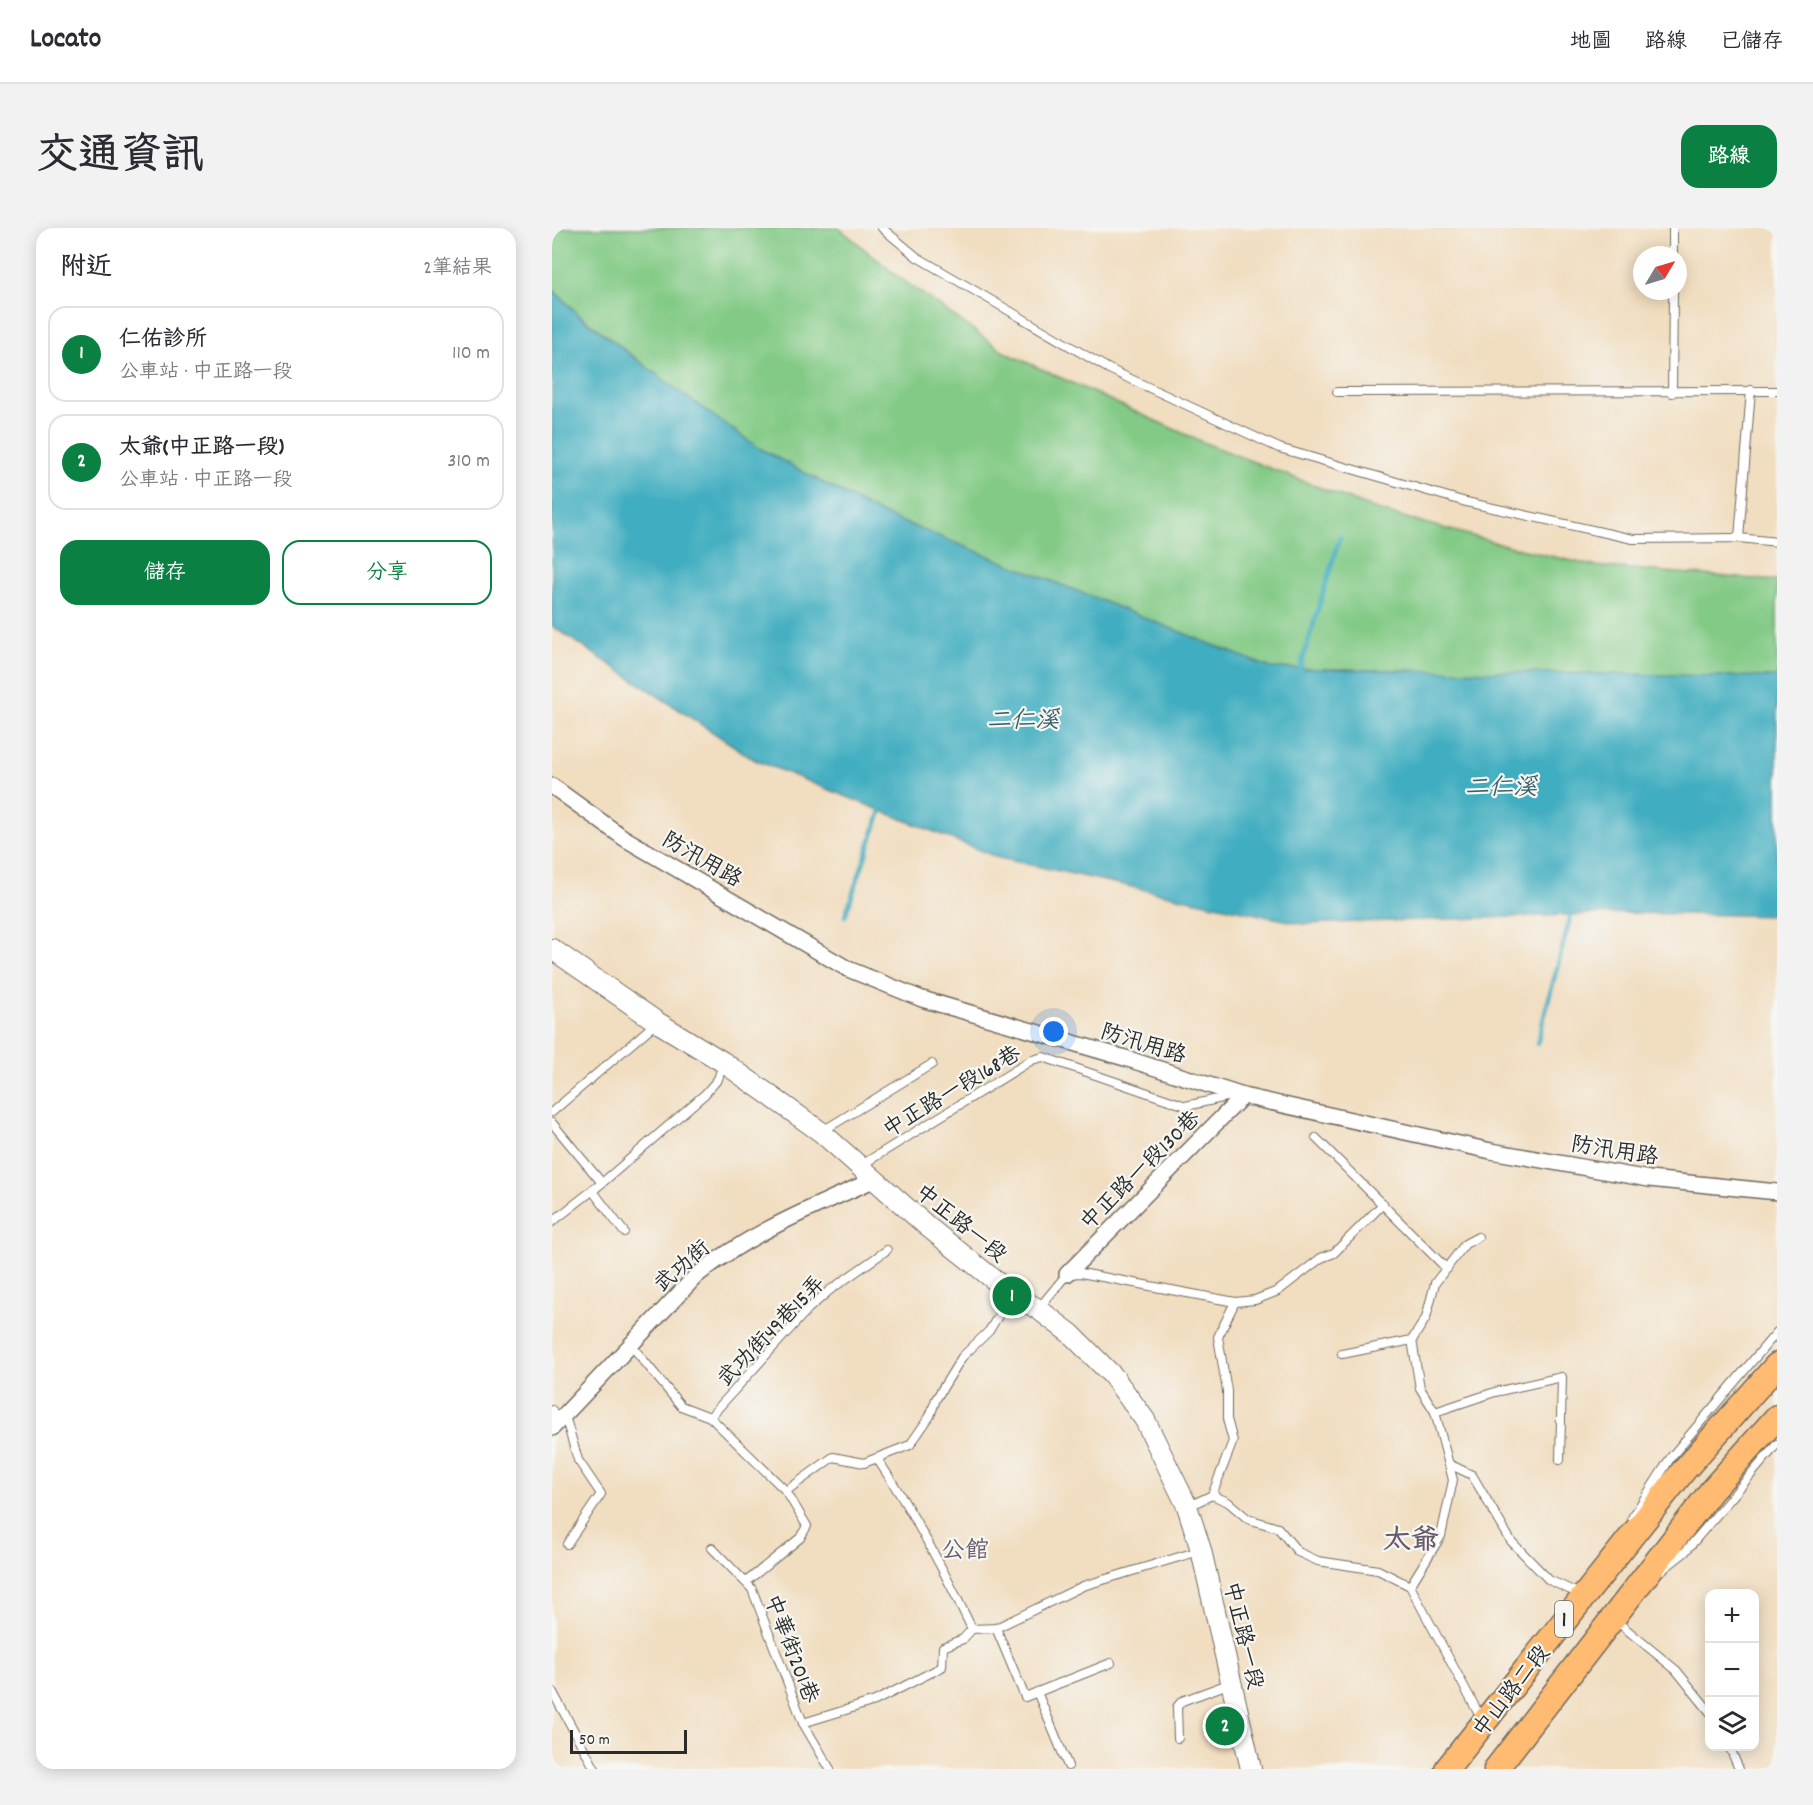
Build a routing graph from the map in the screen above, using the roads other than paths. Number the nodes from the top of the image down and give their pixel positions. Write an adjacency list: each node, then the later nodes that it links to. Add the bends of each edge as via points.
1 (882, 228): 9 (lane, via 917,257 1109,369 1279,448 1466,502 1634,539)
2 (1673, 228): 3 (lane)
3 (1673, 246)
4 (1673, 300): 8 (lane)
5 (1751, 390): 6 (lane); 8 (lane); 9 (lane)
6 (1777, 391)
7 (1337, 392): 8 (lane)
8 (1672, 393)
9 (1739, 538): 10 (lane)
10 (1777, 542)
11 (552, 786): 16 (street, 防汛用路, via 624,838 848,969 922,999)
12 (552, 949): 13 (street, 中正路一段)
13 (657, 1022): 14 (street, 中正路一段); 17 (lane)
14 (723, 1062): 19 (street, 中正路一段); 22 (lane, via 718,1079 705,1094)
15 (932, 1064): 19 (lane)
16 (1239, 1095): 21 (lane, 中正路一段168巷, via 1186,1106 1043,1057 1032,1060); 24 (street, 防汛用路, via 1491,1151 1649,1179); 31 (street, 中正路一段130巷)
17 (552, 1112)
18 (552, 1123): 22 (lane)
19 (820, 1132): 21 (street, 中正路一段)
20 (1316, 1138): 25 (lane)
21 (866, 1173): 32 (street, 中正路一段); 37 (street, 武功街, via 712,1263)
22 (602, 1183): 23 (lane)
23 (592, 1190): 26 (lane); 27 (lane)
24 (1777, 1192)
25 (1383, 1204): 30 (lane); 33 (lane, via 1334,1253 1321,1258 1278,1292)
26 (552, 1222)
27 (624, 1232)
28 (1478, 1237): 30 (lane, via 1465,1244)
29 (887, 1250): 41 (lane, 武功街49巷15弄, via 808,1309)
30 (1447, 1269): 36 (lane, via 1435,1283 1426,1318)
31 (1067, 1274): 33 (lane); 34 (lane, 中正路一段130巷)
32 (1012, 1293): 34 (street, 中正路一段); 45 (lane, via 989,1331 957,1365 910,1445)
33 (1235, 1302): 49 (lane, via 1218,1337 1233,1441)
34 (1038, 1309): 50 (street, 中正路一段, via 1071,1334 1113,1376 1145,1420)
35 (1777, 1332): 56 (lane, via 1671,1457)
36 (1412, 1340): 38 (lane); 40 (lane, via 1420,1388)
37 (631, 1346): 41 (lane, via 681,1406); 43 (street, 武功街)
38 (1342, 1354)
39 (1777, 1365): 56 (main road, 中山路二段 / 1, via 1684,1470)
40 (1435, 1412): 46 (lane, via 1495,1392 1562,1377); 47 (lane)
41 (710, 1417): 48 (lane)
42 (1777, 1417): 57 (main road, 中山路二段 / 1, via 1712,1490)
43 (556, 1419): 51 (lane, via 601,1494)
44 (1777, 1443): 57 (lane, via 1685,1552)
45 (878, 1460): 48 (lane, via 864,1463 834,1457); 59 (lane, via 932,1547)
46 (1560, 1460)
47 (1449, 1464): 55 (lane, via 1453,1480 1441,1536); 56 (lane, via 1472,1475 1511,1541 1549,1580)
48 (786, 1491): 54 (lane, via 807,1526 800,1538)
49 (1212, 1496): 50 (lane); 55 (lane, via 1228,1502 1248,1519 1278,1528 1298,1552 1318,1561 1378,1570)
50 (1187, 1506): 53 (street, 中正路一段)
51 (567, 1544)
52 (712, 1548): 54 (lane, 中華街201巷)
53 (1201, 1550): 58 (lane, via 1083,1586); 61 (street, 中正路一段)
54 (747, 1581): 65 (lane, 中華街201巷)
55 (1410, 1586): 66 (lane)
56 (1589, 1587): 66 (main road, 中山路二段 / 1)
57 (1618, 1610): 64 (lane); 74 (main road, 中山路二段 / 1)
58 (996, 1628): 59 (lane); 63 (lane, via 1025,1697)
59 (972, 1629): 65 (lane, via 963,1640 943,1647 942,1667 875,1701)
60 (1111, 1663): 63 (lane)
61 (1232, 1682): 67 (lane, via 1182,1701 1177,1707); 72 (street, 中正路一段)
62 (552, 1691): 70 (lane)
63 (1037, 1692): 69 (lane)
64 (1705, 1706)
65 (803, 1723): 71 (lane, 中華街201巷)
66 (1484, 1724): 73 (main road, 中山路二段 / 1)
67 (1178, 1738)
68 (1731, 1751): 75 (lane)
69 (1068, 1766)
70 (595, 1769)
71 (830, 1769)
72 (1251, 1769)
73 (1447, 1769)
74 (1496, 1769)
75 (1739, 1769)

